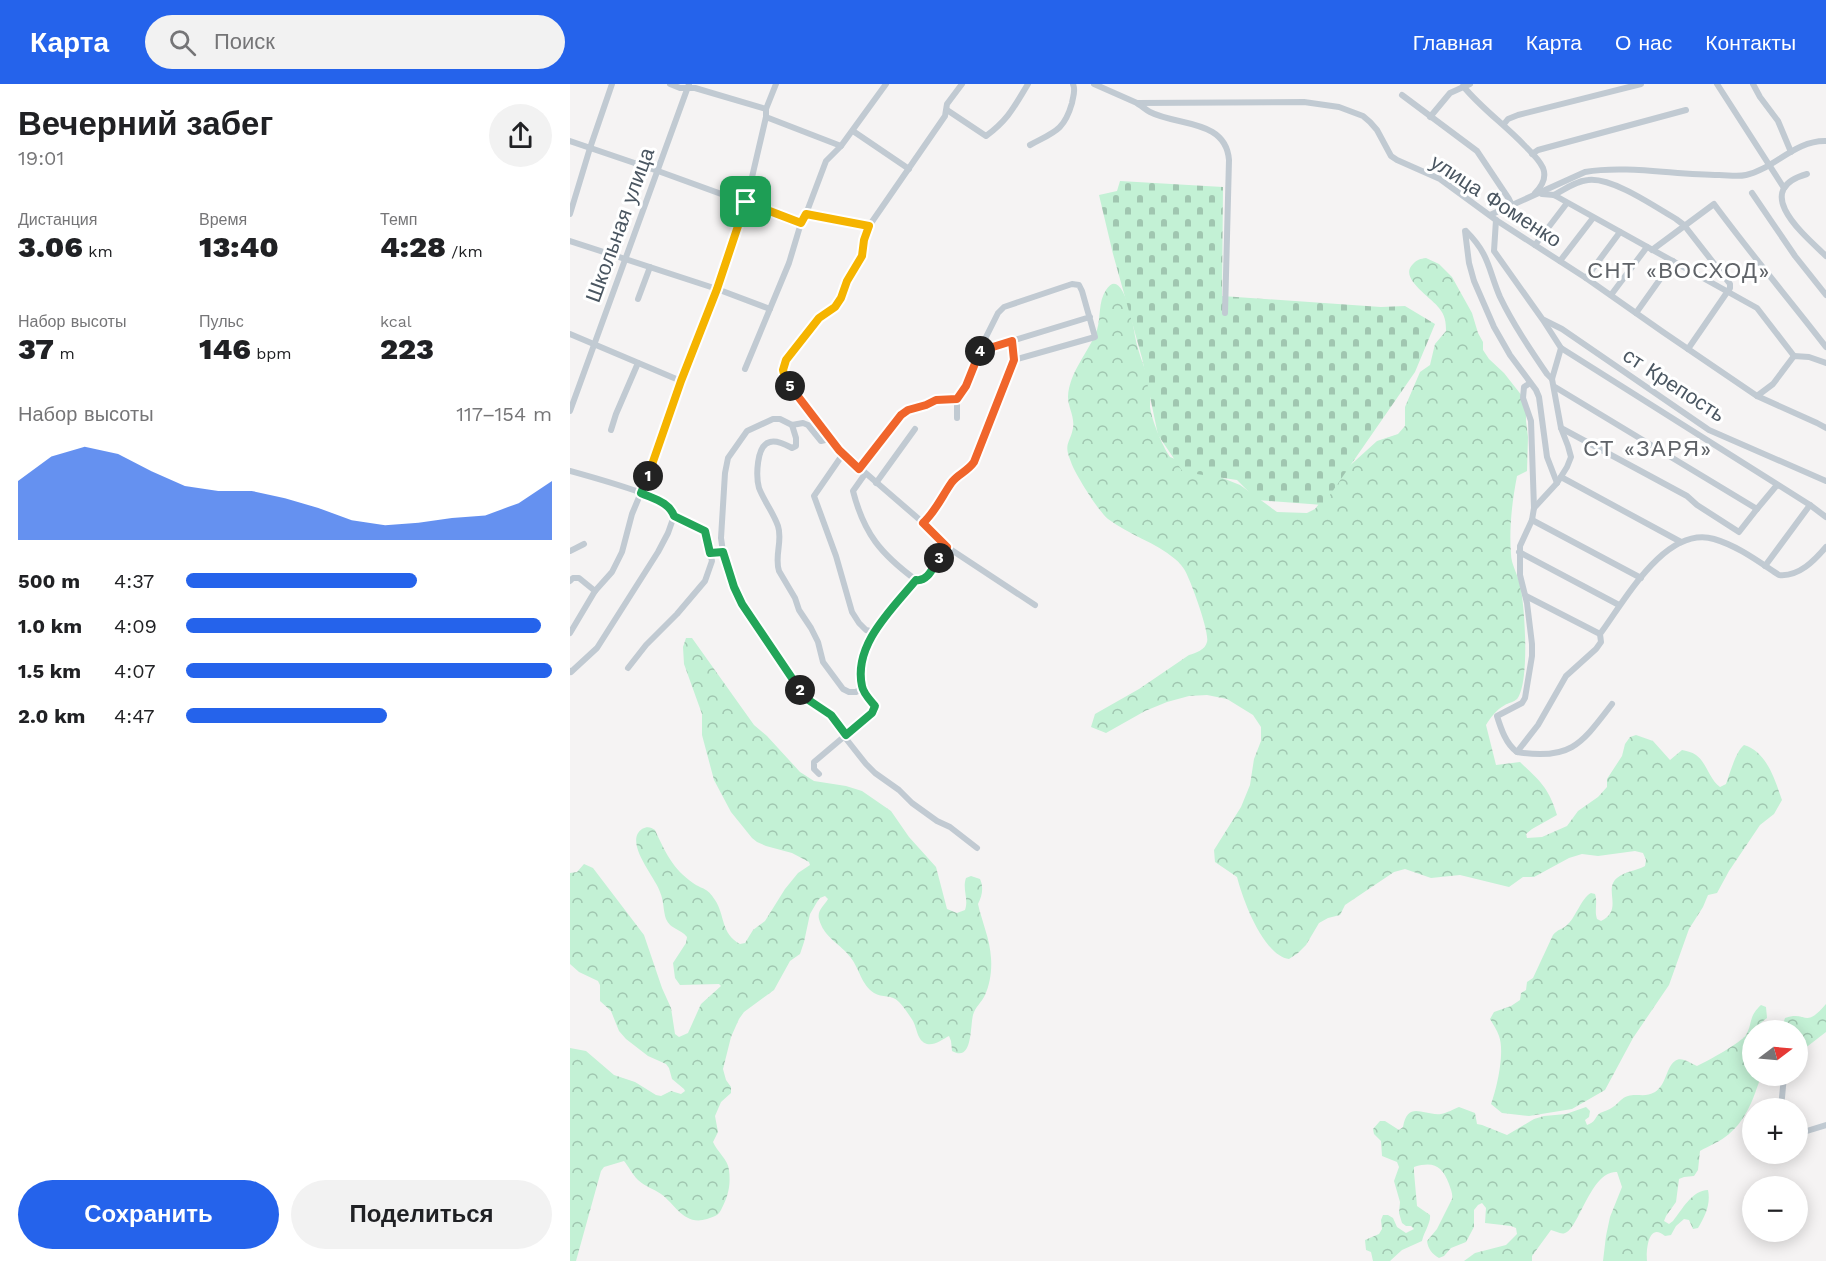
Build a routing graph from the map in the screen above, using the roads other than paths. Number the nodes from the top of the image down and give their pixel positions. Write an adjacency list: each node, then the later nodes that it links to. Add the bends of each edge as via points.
1 (612, 84): 27 (street)
2 (670, 84): 13 (street)
3 (776, 84): 16 (street)
4 (886, 84): 22 (street)
5 (962, 84): 18 (street)
6 (1028, 84): 18 (street, via 1002,125 986,136)
7 (1073, 84): 26 (street, via 1065,124)
8 (1094, 84): 15 (street, улица Фоменко)
9 (1641, 84): 21 (street, via 1518,115)
10 (1717, 84): 30 (street)
11 (1753, 84): 28 (street, via 1778,121)
12 (1466, 85): 20 (street, via 1450,93); 21 (street, via 1482,106)
13 (689, 86): 16 (street); 32 (street, Школьная улица)
14 (1401, 95): 20 (street)
15 (1137, 103): 43 (street, улица Фоменко, via 1304,102 1339,107 1363,116 1377,130 1391,156 1440,179); 64 (street, via 1151,113 1205,129 1226,145 1229,160)
16 (766, 110): 19 (street)
17 (1686, 110): 29 (street)
18 (946, 111): 31 (street)
19 (766, 117): 25 (street); 38 (street)
20 (1430, 117): 40 (street, via 1480,154)
21 (1504, 124): 29 (street)
22 (853, 131): 25 (street); 31 (street)
23 (570, 141): 27 (street)
24 (1826, 141): 28 (street)
25 (841, 146): 42 (street, via 825,161)
26 (1030, 146)
27 (590, 148): 32 (street); 41 (street)
28 (1791, 152): 30 (street)
29 (1532, 154): 37 (street, via 1543,169 1544,179)
30 (1768, 165): 34 (street); 37 (street, via 1736,176 1585,172)
31 (909, 169): 47 (street)
32 (658, 171): 38 (street); 53 (street, Школьная улица)
33 (1807, 174): 34 (street, via 1786,183)
34 (1784, 188): 52 (street, via 1783,206 1794,225)
35 (1752, 194): 61 (street)
36 (1554, 195): 37 (street); 39 (street); 46 (street, via 1578,182 1611,182)
37 (1533, 196): 40 (street)
38 (746, 202): 45 (street); 58 (street)
39 (1567, 202): 44 (street); 50 (street)
40 (1512, 206): 43 (street)
41 (570, 214)
42 (806, 214): 45 (street); 47 (street)
43 (1493, 218): 50 (street, улица Фоменко); 67 (street, via 1494,251)
44 (1593, 218): 48 (street); 54 (street)
45 (801, 223): 63 (street)
46 (1684, 225): 51 (street); 59 (street, via 1730,284); 72 (street, via 1714,204)
47 (869, 226): 93 (street, via 862,256 841,298 819,318 786,360 783,370 791,388)
48 (1620, 232): 51 (street); 57 (street)
49 (570, 241): 53 (street)
50 (1535, 245): 54 (street, улица Фоменко)
51 (1649, 249): 55 (street); 60 (street)
52 (1826, 256)
53 (625, 258): 56 (street); 70 (street, Школьная улица)
54 (1560, 261): 57 (street, улица Фоменко)
55 (1673, 261): 59 (street); 65 (street)
56 (650, 267): 58 (street); 62 (street)
57 (1586, 278): 60 (street, улица Фоменко)
58 (717, 289): 63 (street); 81 (street)
59 (1729, 292): 73 (street); 75 (street, via 1757,308)
60 (1611, 295): 65 (street, улица Фоменко)
61 (1826, 295)
62 (638, 299)
63 (770, 309): 79 (street)
64 (1225, 314)
65 (1636, 314): 73 (street, улица Фоменко)
66 (1090, 317): 69 (street); 74 (street, via 1079,285 1072,284 1004,307); 76 (street, via 1095,337)
67 (1543, 320): 71 (street); 98 (street, ст Крепость, via 1562,328 1709,430)
68 (570, 334): 70 (street)
69 (1012, 341): 74 (street); 76 (street)
70 (593, 345): 77 (street); 86 (street, Школьная улица)
71 (1560, 348): 80 (street); 100 (street)
72 (1826, 348)
73 (1688, 349): 84 (street, улица Фоменко)
74 (979, 351): 85 (street)
75 (1794, 356): 78 (street); 84 (street, via 1773,384)
76 (1014, 360): 108 (street, via 974,462 954,479)
77 (638, 363): 81 (street); 92 (street)
78 (1826, 363)
79 (745, 369)
80 (1552, 379): 82 (street, via 1515,327 1486,257 1466,231 1468,263 1474,281 1494,327); 83 (street)
81 (681, 381): 101 (street)
82 (1530, 382): 97 (street, via 1539,397 1547,457); 103 (street, via 1524,387 1523,398 1531,421)
83 (1555, 387): 89 (street); 104 (street)
84 (1757, 396): 90 (street, улица Фоменко)
85 (957, 399): 87 (street); 96 (street, via 936,400 901,415)
86 (570, 411)
87 (957, 418)
88 (792, 425): 93 (street, via 803,423 821,441); 114 (street, via 780,419 762,423 747,431 728,458); 130 (street, via 796,446 770,441 761,450 757,468 761,493 778,526 776,562 818,642 823,662 843,689 849,692)
89 (1561, 428): 97 (street, via 1571,458); 104 (street, via 1687,496 1739,532)
90 (1826, 428)
91 (915, 429): 99 (street)
92 (611, 430)
93 (829, 439): 94 (street)
94 (843, 454): 96 (street); 125 (street, via 814,496 852,612 866,630)
95 (570, 471): 101 (street)
96 (862, 471): 99 (street); 120 (street, via 853,491 866,529 879,547)
97 (1559, 480): 103 (street); 109 (street)
98 (1826, 481)
99 (876, 483): 108 (street)
100 (1777, 485): 102 (street); 104 (street)
101 (641, 493): 105 (street, via 671,507); 121 (street, via 622,552)
102 (1810, 505): 106 (street); 117 (street)
103 (1534, 508): 107 (street)
104 (1757, 509)
105 (674, 516): 116 (street, via 705,531); 129 (street, via 658,552 597,648)
106 (1826, 517)
107 (1532, 520): 115 (street); 118 (street)
108 (923, 523): 111 (street)
109 (1681, 542): 117 (street, via 1697,536 1713,539); 118 (street)
110 (584, 543): 113 (street)
111 (947, 547): 120 (street, via 926,578); 123 (street)
112 (1826, 547): 117 (street, via 1812,562 1785,576)
113 (570, 551)
114 (723, 552): 116 (street); 132 (street, via 734,587 753,622 807,699 831,715)
115 (1519, 552): 122 (street); 124 (street)
116 (710, 553): 128 (street, via 712,561 705,581)
117 (1765, 566)
118 (1641, 578): 124 (street)
119 (570, 580): 121 (street, via 579,578)
120 (916, 580): 125 (street)
121 (596, 591): 126 (street)
122 (1526, 596): 127 (street); 133 (street, via 1532,634 1526,699 1497,716)
123 (1035, 605)
124 (1619, 605): 127 (street)
125 (874, 632): 130 (street, via 861,659)
126 (570, 633)
127 (1600, 634): 133 (street, via 1601,642 1566,676)
128 (628, 668)
129 (571, 671)
130 (862, 688): 132 (street, via 874,709)
131 (1612, 704): 133 (street, via 1572,748 1552,754)
132 (846, 735): 134 (street, via 814,762); 135 (street, via 875,773)
133 (1517, 752)
134 (819, 774)
135 (977, 848)
136 (1826, 1125): 137 (street)
137 (1808, 1131)

